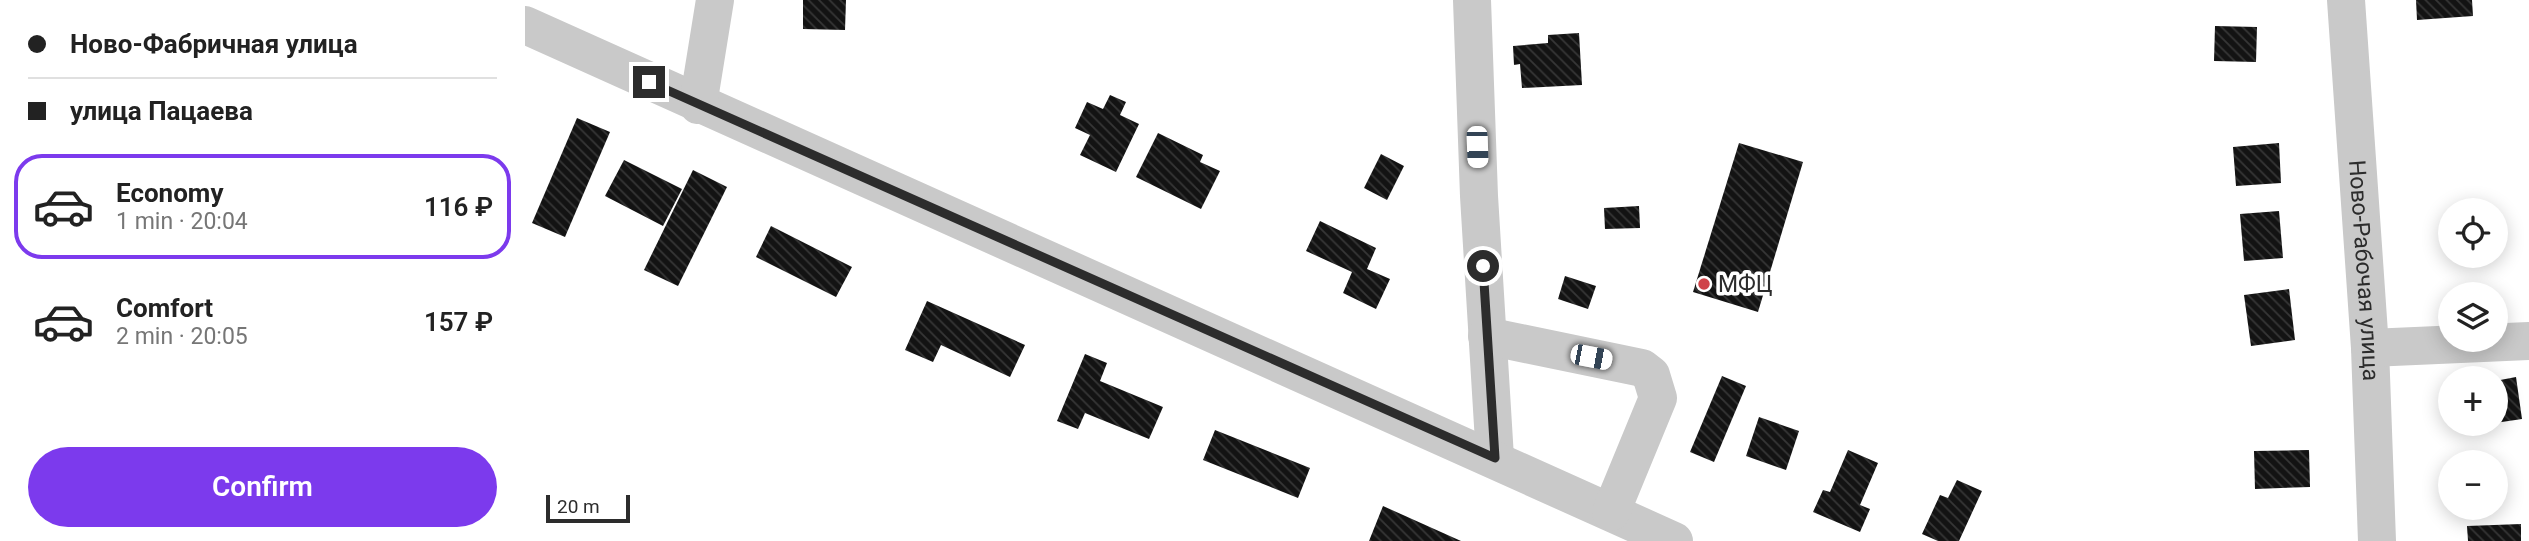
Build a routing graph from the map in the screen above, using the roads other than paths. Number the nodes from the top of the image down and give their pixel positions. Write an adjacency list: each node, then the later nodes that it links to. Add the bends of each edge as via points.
1 (715, 0): 5 (street)
2 (1472, 0): 6 (street)
3 (2346, 0): 8 (street, Ново-Рабочая улица)
4 (525, 26): 5 (street)
5 (698, 105): 9 (street)
6 (1487, 336): 9 (street); 10 (street, via 1642,368 1651,375 1658,398)
7 (2529, 341): 8 (street)
8 (2369, 348): 12 (street, Ново-Рабочая улица)
9 (1495, 458): 10 (street)
10 (1611, 512): 11 (street)
11 (1674, 541)
12 (2377, 541)

